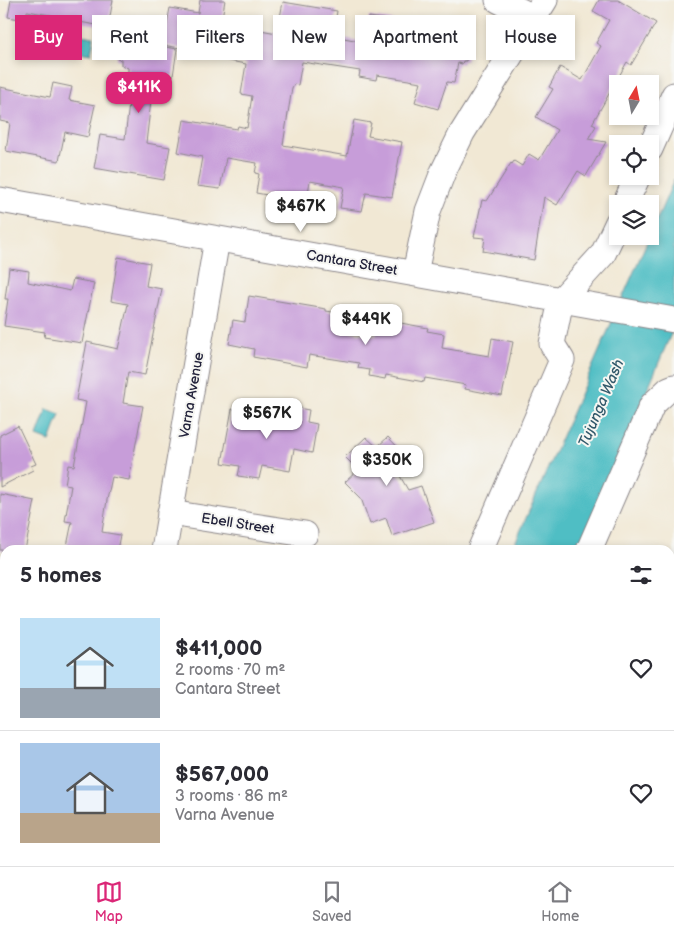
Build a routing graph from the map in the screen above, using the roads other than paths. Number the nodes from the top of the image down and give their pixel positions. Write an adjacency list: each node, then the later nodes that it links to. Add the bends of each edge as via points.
1 (498, 0): 2 (street)
2 (540, 9): 8 (street, via 462,133 443,172 428,211)
3 (674, 95): 4 (street)
4 (656, 135)
5 (0, 200): 6 (street, Cantara Street)
6 (217, 239): 8 (street, Cantara Street); 12 (street, Varna Avenue)
7 (609, 241): 9 (street, via 603,254)
8 (415, 274): 9 (street, Cantara Street)
9 (561, 300): 10 (street, Cantara Street); 15 (street, via 552,344 562,360)
10 (674, 320)
11 (674, 387): 16 (street, via 652,405)
12 (170, 513): 13 (street, Ebell Street); 14 (street, Varna Avenue)
13 (305, 534)
14 (165, 545)
15 (482, 545)
16 (591, 545)

